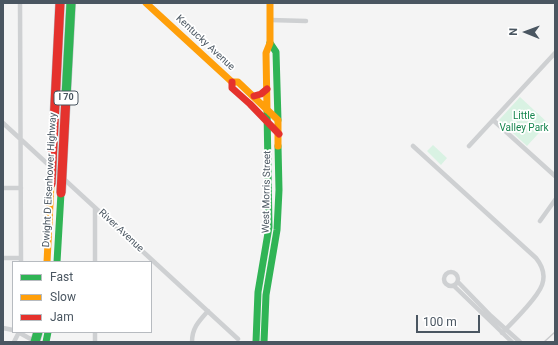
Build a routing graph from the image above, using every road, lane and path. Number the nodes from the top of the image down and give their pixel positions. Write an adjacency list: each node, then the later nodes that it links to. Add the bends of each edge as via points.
1 (20, 3): 19 (street)
2 (60, 3): 32 (main road, Dwight D Eisenhower Highway / I 70, bridge)
3 (71, 3): 33 (main road, Dwight D Eisenhower Highway / I 70, bridge)
4 (146, 3): 10 (main road, Kentucky Avenue)
5 (270, 3): 6 (main road, West Morris Street)
6 (270, 20): 7 (street); 8 (main road, West Morris Street)
7 (306, 21)
8 (270, 43): 11 (main road, West Morris Street, via 266,53); 14 (main road, West Morris Street, via 276,52)
9 (555, 53): 15 (street)
10 (232, 82): 12 (main road, Kentucky Avenue, via 238,82); 16 (main road, Kentucky Avenue, via 232,88)
11 (267, 89): 12 (main road, via 262,94); 13 (main road, West Morris Street)
12 (254, 96): 13 (main road, Kentucky Avenue)
13 (268, 110): 14 (main road, Kentucky Avenue); 16 (main road, West Morris Street)
14 (278, 120): 18 (main road, West Morris Street)
15 (493, 120): 21 (street); 22 (street)
16 (268, 122): 18 (main road, Kentucky Avenue); 27 (main road, West Morris Street)
17 (3, 123): 19 (street, River Avenue)
18 (279, 134): 29 (main road, West Morris Street, via 278,221)
19 (21, 140): 24 (street); 26 (street, River Avenue)
20 (413, 146): 39 (street, via 536,258 542,271 542,284 537,295)
21 (469, 146)
22 (555, 176)
23 (3, 188): 24 (street)
24 (21, 188): 31 (street)
25 (555, 200): 28 (street)
26 (95, 208): 34 (street); 38 (street, River Avenue)
27 (269, 209): 29 (main road, via 273,221 270,248); 35 (main road, West Morris Street)
28 (540, 221)
29 (274, 256): 37 (main road, West Morris Street)
30 (3, 258): 31 (street)
31 (22, 260)
32 (47, 261)
33 (57, 261)
34 (95, 261)
35 (264, 263): 37 (main road, via 267,268 263,291); 44 (main road, West Morris Street, via 258,292)
36 (456, 284): 39 (street)
37 (266, 302): 45 (main road, West Morris Street)
38 (208, 311): 41 (street, River Avenue); 43 (street, via 195,327)
39 (504, 331): 46 (street); 47 (street)
40 (20, 333): 42 (street)
41 (238, 339)
42 (36, 342)
43 (192, 342)
44 (256, 342)
45 (264, 342)
46 (512, 342)
47 (520, 342)

